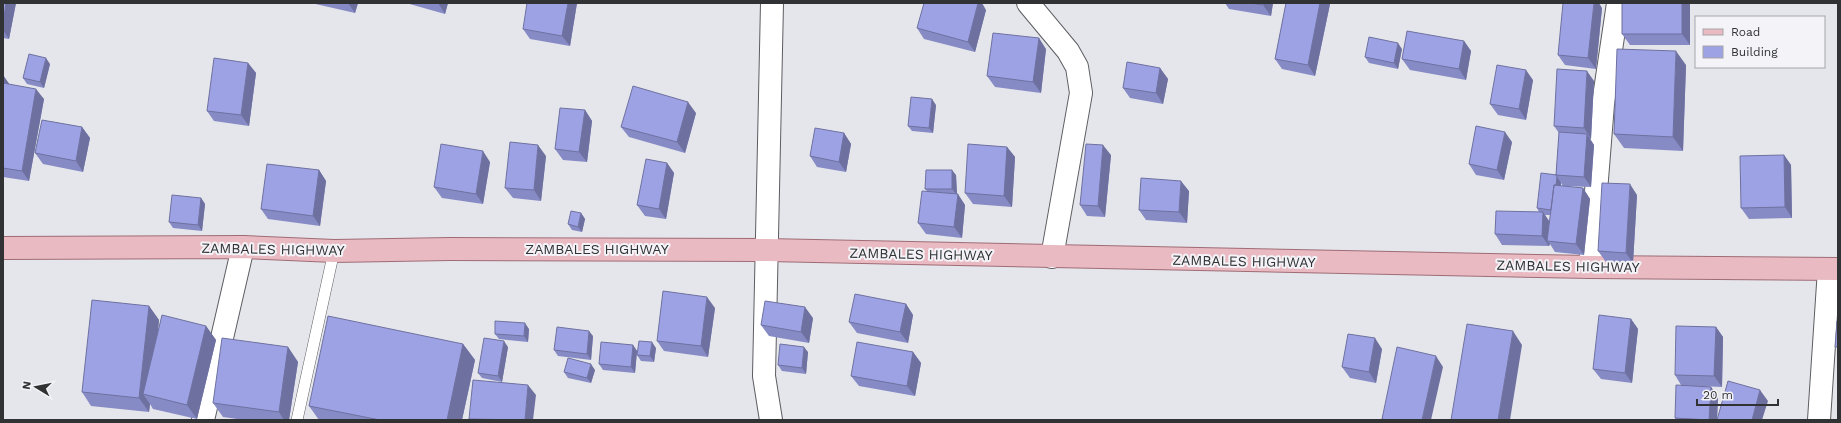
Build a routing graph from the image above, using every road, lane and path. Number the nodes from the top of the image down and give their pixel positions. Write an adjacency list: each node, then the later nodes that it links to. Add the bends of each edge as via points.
1 (772, 3): 6 (street)
2 (1028, 3): 8 (street, via 1068,51 1077,67 1082,93)
3 (1618, 3): 9 (street, via 1603,104)
4 (243, 247): 5 (main road, ZAMBALES HIGHWAY); 7 (main road, ZAMBALES HIGHWAY); 11 (street)
5 (3, 248)
6 (768, 250): 7 (main road, ZAMBALES HIGHWAY); 8 (main road, ZAMBALES HIGHWAY); 13 (street, via 764,376)
7 (334, 251): 12 (lane)
8 (1052, 257): 9 (main road, ZAMBALES HIGHWAY)
9 (1590, 267): 10 (main road, ZAMBALES HIGHWAY)
10 (1833, 269): 14 (street)
11 (202, 420)
12 (296, 420)
13 (771, 420)
14 (1818, 420)

